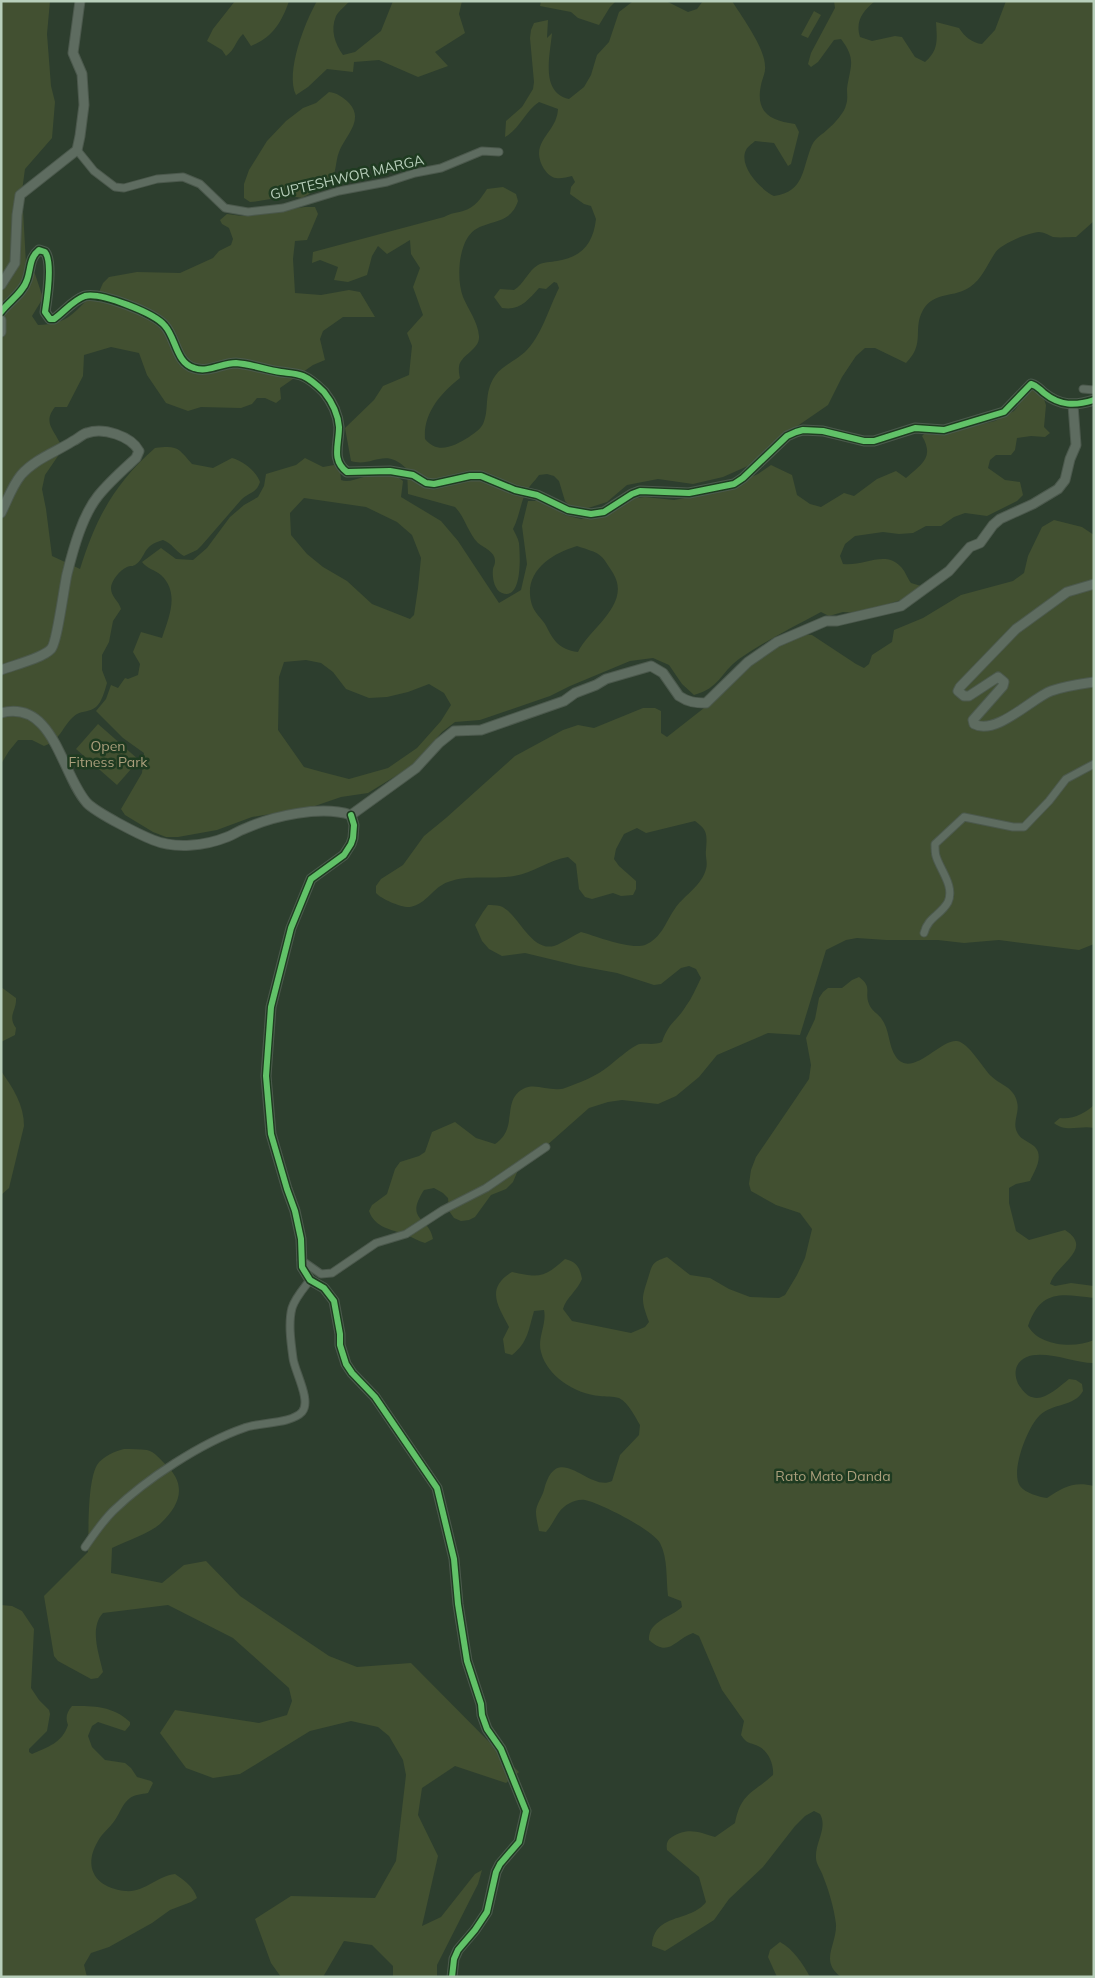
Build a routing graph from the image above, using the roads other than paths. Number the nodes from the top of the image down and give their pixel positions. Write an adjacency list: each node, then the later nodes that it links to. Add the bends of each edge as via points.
1 (80, 1): 2 (street, via 73,53 82,74 84,106)
2 (77, 150): 3 (street, GUPTESHWOR MARGA, via 94,171 115,187 183,177 200,184 225,208 248,212 283,208 339,191 388,182 441,168 482,151); 4 (street, via 20,195 16,215 15,263)
3 (498, 152)
4 (1, 285)
5 (1, 312): 11 (street, via 27,282 36,252 45,252 48,258 45,312 50,319 86,296 105,298 158,318 169,330 181,357 193,368 200,370 235,363 303,376 314,384 334,406 339,426 337,460 347,472 390,471 414,475 434,484 480,476 581,513 604,512 640,491 689,493 734,484 787,436 802,430 864,442 915,428 944,430 1004,412 1031,384 1062,404)
6 (1, 320): 7 (street)
7 (1, 332)
8 (1083, 389): 9 (street)
9 (1094, 390)
10 (1094, 400): 11 (street)
11 (1073, 406): 18 (street, via 1076,445 1065,480 1033,504 992,525 980,543 970,547 948,571 902,606 826,621 777,642 748,662 706,703 683,699 663,673 651,666 606,679 564,701 481,730 454,731 416,768)
12 (1, 513): 14 (street, via 20,476 49,454 86,433 115,434 135,444 139,451 136,458 97,497 80,529 52,649)
13 (1094, 584): 15 (street, via 1067,592 1016,629 958,691 969,696 998,677 1002,678 1003,686 973,720 979,727 985,727 1005,720 1050,692)
14 (1, 670)
15 (1094, 682)
16 (1, 713): 18 (street, via 18,710 39,720 57,747 80,795 114,820 161,843 199,845 291,814 336,811)
17 (1094, 764): 19 (street, via 1066,779 1050,801 1024,826 1013,827 964,817 935,844 936,856 950,890 948,900 926,924)
18 (351, 815): 21 (street, via 353,838 344,855 311,879 296,914 270,1017 266,1076 271,1134 295,1211 301,1239)
19 (924, 933)
20 (546, 1147): 21 (street, via 486,1188 406,1234 376,1244 332,1273 321,1274)
21 (300, 1260): 22 (street)
22 (310, 1280): 23 (street, via 292,1308 290,1322 293,1358 305,1397 302,1412 292,1418 247,1426 233,1432 156,1476 113,1511); 24 (street, via 324,1288 334,1301 346,1364 375,1397 437,1488 454,1559 467,1661 487,1729 501,1749 526,1811 519,1842 496,1872 486,1912 458,1950)
23 (85, 1547)
24 (452, 1977)

